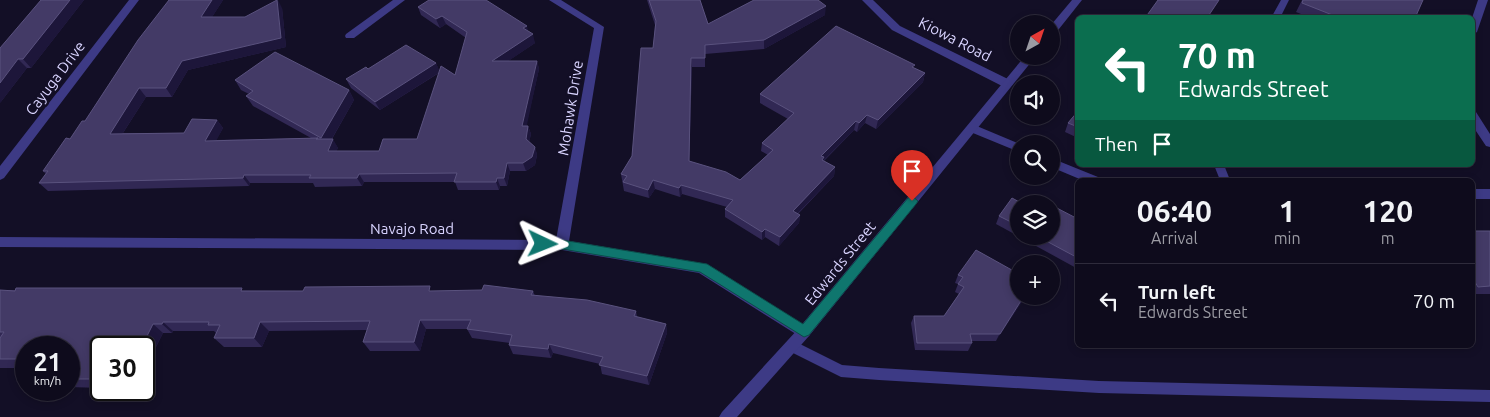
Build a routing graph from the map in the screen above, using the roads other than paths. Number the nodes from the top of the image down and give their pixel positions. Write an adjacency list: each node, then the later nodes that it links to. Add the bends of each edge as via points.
1 (134, 0): 19 (street, Cayuga Drive)
2 (400, 0): 11 (street)
3 (554, 0): 24 (street, Mohawk Drive, via 599,27)
4 (867, 0): 13 (street, Kiowa Road, via 896,28)
5 (1077, 0): 9 (street)
6 (1285, 0): 8 (lane)
7 (1483, 0): 10 (street)
8 (1277, 15)
9 (1060, 21)
10 (1475, 23)
11 (350, 36)
12 (1024, 65): 13 (street, Edwards Street)
13 (1008, 84): 15 (street, Edwards Street)
14 (1475, 120): 16 (street)
15 (972, 128): 17 (street); 25 (street, Edwards Street)
16 (1490, 143)
17 (1010, 144)
18 (1060, 166): 20 (street)
19 (0, 175)
20 (1089, 178)
21 (1475, 194): 22 (street)
22 (1490, 194)
23 (0, 242): 24 (street, Navajo Road)
24 (562, 245): 25 (street, Navajo Road, via 702,268)
25 (804, 332): 26 (street, Edwards Street)
26 (792, 346): 27 (lane, via 841,371 879,374 1099,388); 28 (street, Edwards Street)
27 (1490, 396)
28 (727, 417)

